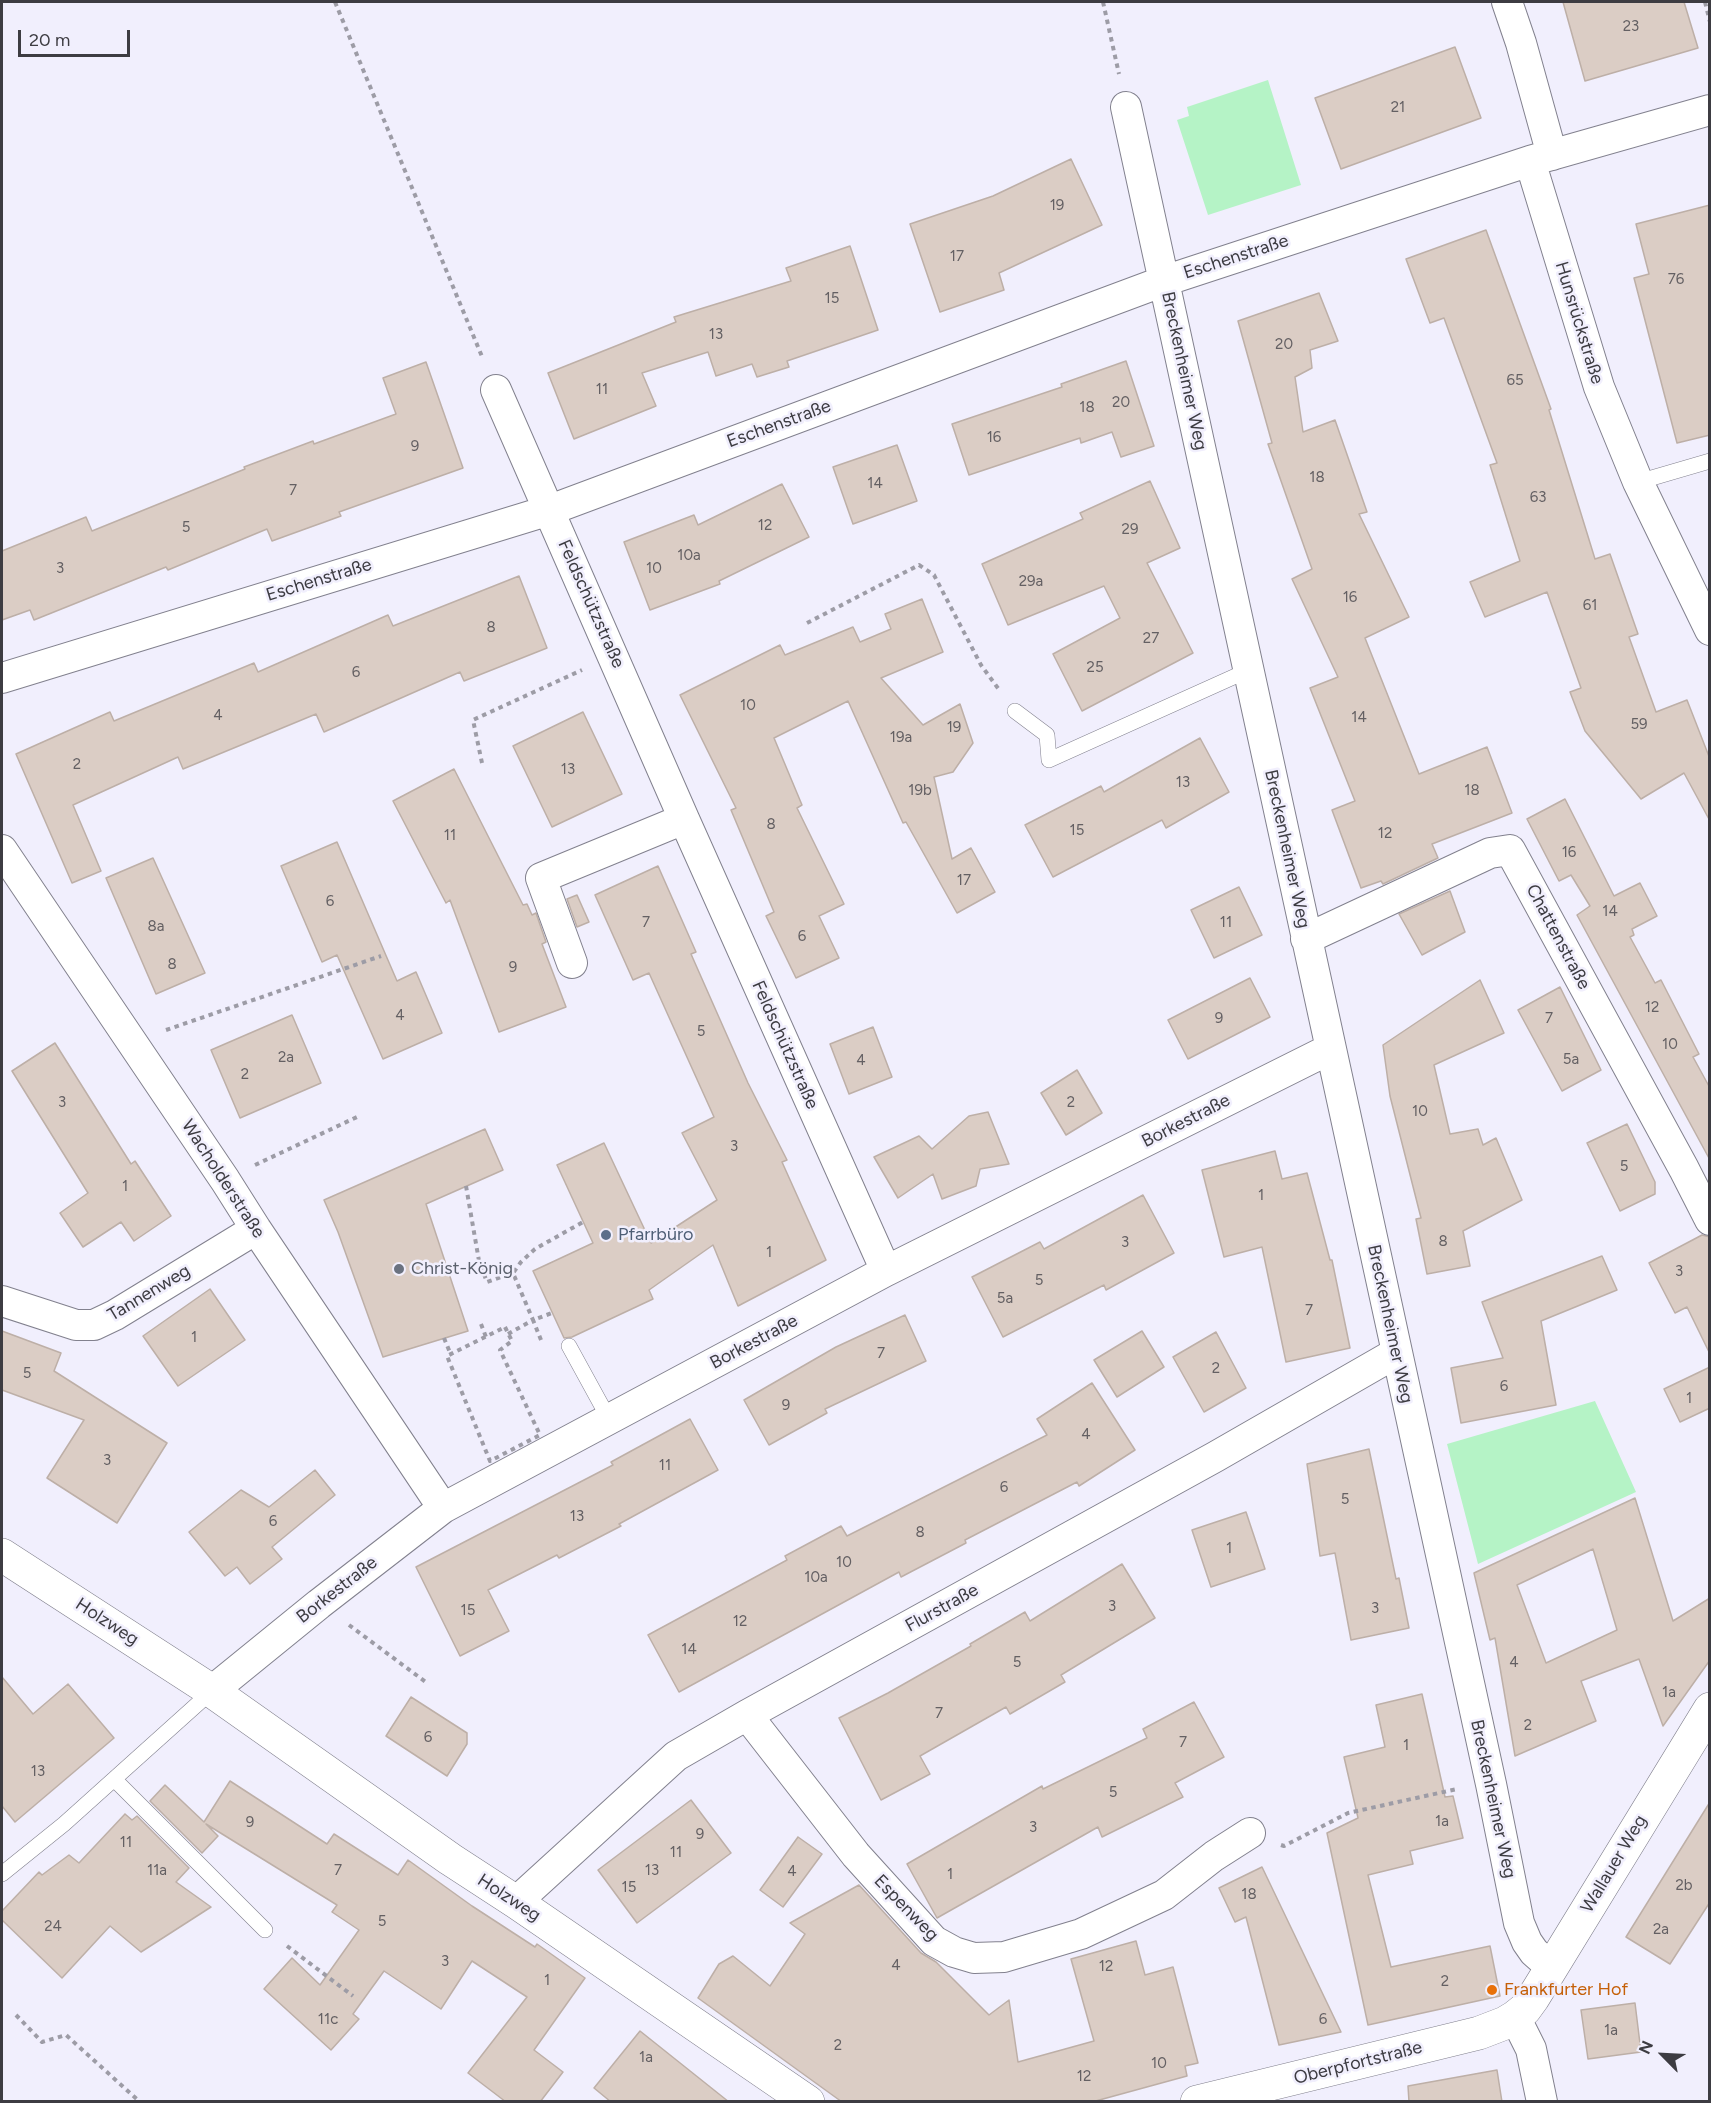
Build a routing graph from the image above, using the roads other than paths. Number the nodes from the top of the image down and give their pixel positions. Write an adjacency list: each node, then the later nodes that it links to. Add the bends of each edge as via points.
1 (1507, 2): 4 (street, via 1521,43)
2 (1126, 107): 5 (street, Breckenheimer Weg)
3 (1710, 110): 4 (street, Eschenstraße)
4 (1541, 158): 5 (street, Eschenstraße); 8 (street, Hunsrückstraße, via 1599,387)
5 (1164, 281): 9 (street, Eschenstraße); 11 (street, Breckenheimer Weg)
6 (496, 390): 9 (street, Feldschützstraße)
7 (1710, 461): 8 (lane)
8 (1638, 482): 10 (street, Hunsrückstraße)
9 (550, 510): 12 (street, Eschenstraße); 14 (street, Feldschützstraße)
10 (1710, 630)
11 (1249, 670): 13 (lane, via 1049,760 1047,735); 16 (street, Breckenheimer Weg)
12 (2, 678)
13 (1015, 711)
14 (684, 819): 17 (street, via 541,878); 21 (street, Feldschützstraße)
15 (2, 850): 20 (street, Wacholderstraße)
16 (1306, 939): 18 (street, Breckenheimer Weg); 19 (street, Chattenstraße, via 1490,853 1510,850)
17 (572, 963)
18 (1330, 1049): 21 (street, Borkestraße); 24 (street, Breckenheimer Weg)
19 (1710, 1220)
20 (256, 1229): 22 (street, Tannenweg, via 94,1325 76,1325); 26 (street, Wacholderstraße)
21 (886, 1271): 25 (street, Borkestraße)
22 (2, 1301)
23 (569, 1346): 25 (lane)
24 (1396, 1353): 30 (street, Flurstraße); 36 (street, Breckenheimer Weg, via 1519,1923 1534,1952)
25 (609, 1419): 26 (street, Borkestraße)
26 (443, 1508): 28 (street, Borkestraße)
27 (2, 1555): 28 (main road, Holzweg)
28 (212, 1691): 31 (lane); 34 (main road, Holzweg)
29 (1710, 1709): 36 (main road, Wallauer Weg)
30 (747, 1715): 32 (street, Espenweg, via 856,1855 934,1941 974,1958 1004,1957 1081,1934 1164,1895); 34 (street, Flurstraße, via 676,1756)
31 (114, 1779): 33 (lane); 35 (lane)
32 (1250, 1833)
33 (2, 1874)
34 (516, 1902): 38 (main road, Holzweg)
35 (265, 1930)
36 (1551, 1967): 37 (main road, Wallauer Weg, via 1525,2009)
37 (1515, 2017): 39 (main road, Oberpfortstraße, via 1479,2033); 40 (street, via 1531,2049)
38 (808, 2102)
39 (1197, 2102)
40 (1542, 2102)

